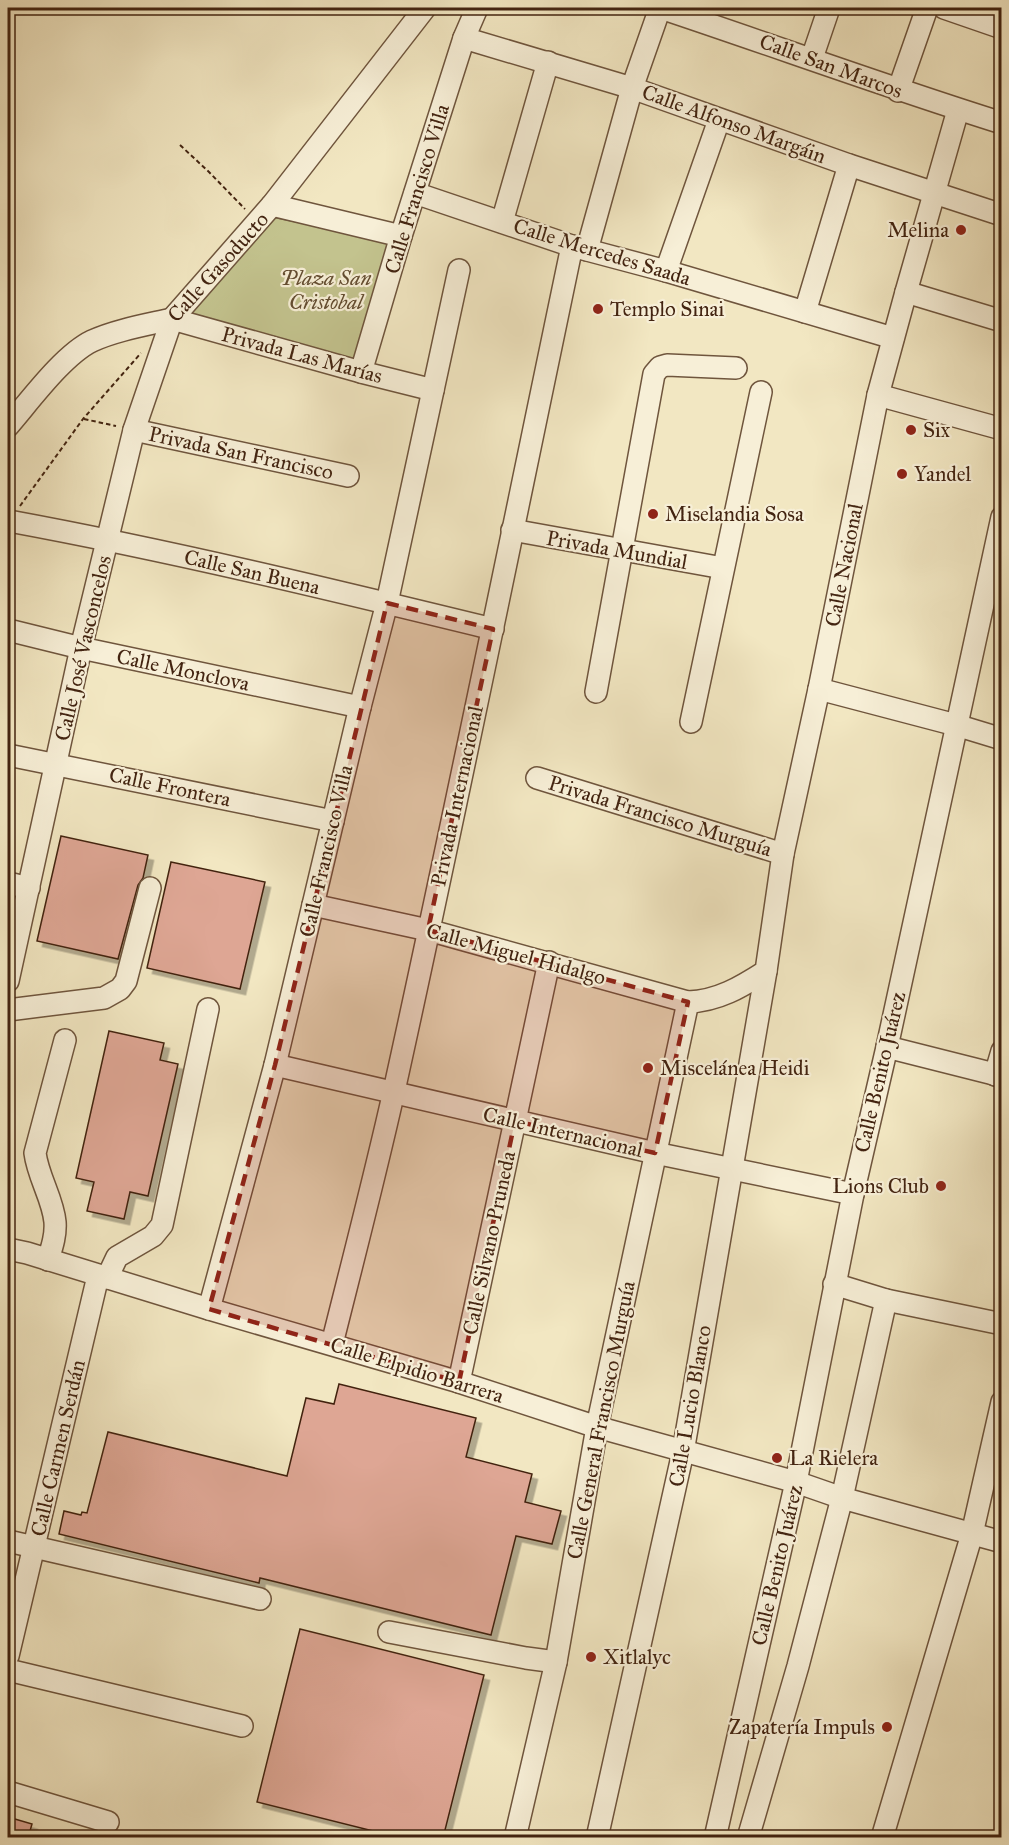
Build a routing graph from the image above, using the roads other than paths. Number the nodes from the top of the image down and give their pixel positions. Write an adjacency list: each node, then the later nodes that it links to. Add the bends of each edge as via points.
1 (425, 8): 19 (street, Calle Gasoducto)
2 (477, 8): 8 (street, Calle Francisco Villa)
3 (660, 8): 9 (street, Calle San Marcos); 11 (street)
4 (829, 8): 9 (street)
5 (927, 8): 12 (street)
6 (944, 8): 7 (street)
7 (1002, 28)
8 (464, 38): 10 (street, Calle Alfonso Margáin); 18 (street, Calle Francisco Villa)
9 (812, 58): 12 (street, Calle San Marcos)
10 (548, 62): 11 (street, Calle Alfonso Margáin); 21 (street)
11 (632, 88): 14 (street, Calle Alfonso Margáin); 23 (street)
12 (898, 91): 13 (street, Calle San Marcos)
13 (958, 110): 15 (street, Calle San Marcos); 17 (street, Calle Nacional)
14 (719, 120): 16 (street, Calle Alfonso Margáin); 25 (street)
15 (1002, 123)
16 (849, 165): 17 (street, Calle Alfonso Margáin); 27 (street)
17 (934, 193): 20 (street, Calle Alfonso Margáin); 26 (street, Calle Nacional)
18 (416, 194): 21 (street, Calle Mercedes Saada); 22 (street, Calle Francisco Villa)
19 (273, 205): 22 (street); 28 (street, Calle Gasoducto)
20 (1002, 215)
21 (502, 222): 23 (street, Calle Mercedes Saada)
22 (401, 236): 32 (street, Calle Francisco Villa)
23 (579, 248): 25 (street, Calle Mercedes Saada); 42 (street, Privada Internacional)
24 (459, 270): 33 (street, Calle Francisco Villa)
25 (666, 272): 27 (street, Calle Mercedes Saada)
26 (906, 291): 29 (street); 30 (street, Calle Nacional)
27 (805, 312): 30 (street, Calle Mercedes Saada)
28 (172, 319): 32 (street, Privada Las Marías); 36 (street, via 105,336 79,350); 38 (street, Calle José Vasconcelos)
29 (1002, 321)
30 (893, 338): 35 (street, Calle Nacional)
31 (736, 368): 44 (street, via 668,365 654,374)
32 (361, 372): 33 (street, Privada Las Marías)
33 (433, 390): 46 (street, Calle Francisco Villa)
34 (761, 392): 45 (street)
35 (878, 395): 37 (street); 50 (street, Calle Nacional)
36 (8, 426)
37 (1002, 429)
38 (134, 430): 39 (street, Privada San Francisco); 43 (street, Calle José Vasconcelos)
39 (348, 477)
40 (1002, 517): 54 (street, Calle Benito Juárez)
41 (9, 520): 43 (street, Calle San Buena)
42 (512, 530): 44 (street, Privada Mundial); 47 (street, Privada Internacional)
43 (108, 539): 46 (street, Calle San Buena); 49 (street, Calle José Vasconcelos)
44 (622, 551): 45 (street, Privada Mundial); 51 (street)
45 (723, 568): 53 (street)
46 (387, 603): 47 (street, Calle San Buena); 52 (street, Calle Francisco Villa)
47 (493, 629): 65 (street, Privada Internacional)
48 (8, 630): 49 (street, Calle Monclova)
49 (81, 648): 52 (street, Calle Monclova); 57 (street, Calle José Vasconcelos)
50 (819, 689): 54 (street); 60 (street, Calle Nacional)
51 (596, 692)
52 (360, 707): 59 (street, Calle Francisco Villa)
53 (692, 722)
54 (956, 725): 55 (street); 73 (street, Calle Benito Juárez)
55 (1002, 740)
56 (8, 754): 57 (street, Calle Frontera)
57 (56, 764): 59 (street, Calle Frontera); 62 (street, Calle José Vasconcelos)
58 (537, 778): 60 (street, Privada Francisco Murguía)
59 (333, 821): 64 (street, Calle Francisco Villa)
60 (783, 854): 67 (street, Calle Nacional)
61 (8, 883): 62 (street)
62 (29, 888): 68 (street, Calle José Vasconcelos)
63 (150, 888): 70 (street, via 126,981 120,989 104,998)
64 (314, 905): 65 (street, Calle Miguel Hidalgo); 75 (street, Calle Francisco Villa)
65 (428, 930): 66 (street, Calle Miguel Hidalgo); 77 (street, Privada Internacional)
66 (549, 962): 69 (street, Calle Miguel Hidalgo); 78 (street, Calle Silvano Pruneda)
67 (766, 971): 69 (street, Calle Miguel Hidalgo, via 717,998); 80 (street, Calle Lucio Blanco)
68 (8, 981)
69 (687, 1002): 79 (street, Calle General Francisco Murguía)
70 (8, 1010)
71 (208, 1010): 84 (street, Calle Carmen Serdán, via 162,1225 153,1236 117,1257)
72 (65, 1040): 83 (street, via 35,1153 54,1215 55,1232)
73 (887, 1047): 76 (street); 81 (street, Calle Benito Juárez)
74 (1002, 1051): 76 (street)
75 (275, 1065): 77 (street, Calle Internacional); 87 (street, Calle Francisco Villa)
76 (999, 1075)
77 (393, 1094): 78 (street, Calle Internacional); 89 (street, Privada Internacional)
78 (515, 1121): 79 (street, Calle Internacional); 90 (street, Calle Silvano Pruneda)
79 (655, 1153): 80 (street, Calle Internacional); 92 (street, Calle General Francisco Murguía)
80 (731, 1169): 81 (street, Calle Internacional); 93 (street, Calle Lucio Blanco)
81 (853, 1194): 85 (street, Calle Benito Juárez)
82 (8, 1250): 83 (street, Calle Elpidio Barrera)
83 (48, 1260): 84 (street, Calle Elpidio Barrera)
84 (102, 1277): 87 (street, Calle Elpidio Barrera); 99 (street, Calle Carmen Serdán)
85 (834, 1284): 86 (street); 94 (street, Calle Benito Juárez)
86 (886, 1300): 88 (street); 95 (street, Calle Benito Juárez)
87 (209, 1309): 89 (street, Calle Elpidio Barrera)
88 (1002, 1324)
89 (332, 1344): 90 (street, Calle Elpidio Barrera)
90 (459, 1382): 92 (street, Calle Elpidio Barrera)
91 (1002, 1402): 96 (street)
92 (597, 1427): 93 (street, Calle Elpidio Barrera); 103 (street, Calle General Francisco Murguía)
93 (683, 1452): 94 (street, Calle Elpidio Barrera); 109 (street, Calle Lucio Blanco)
94 (796, 1482): 95 (street, Calle Elpidio Barrera); 110 (street, Calle Benito Juárez)
95 (834, 1495): 96 (street); 111 (street, Calle Benito Juárez, via 798,1666)
96 (972, 1534): 98 (street); 112 (street)
97 (8, 1541): 99 (street)
98 (1002, 1542)
99 (35, 1546): 100 (street); 102 (street, Calle Carmen Serdán)
100 (260, 1599)
101 (389, 1632): 103 (street)
102 (8, 1656)
103 (556, 1662): 108 (street, Calle General Francisco Murguía)
104 (8, 1670): 105 (street)
105 (242, 1726)
106 (8, 1792): 107 (street)
107 (108, 1822)
108 (520, 1836)
109 (597, 1838)
110 (715, 1838)
111 (748, 1838)
112 (882, 1838)

